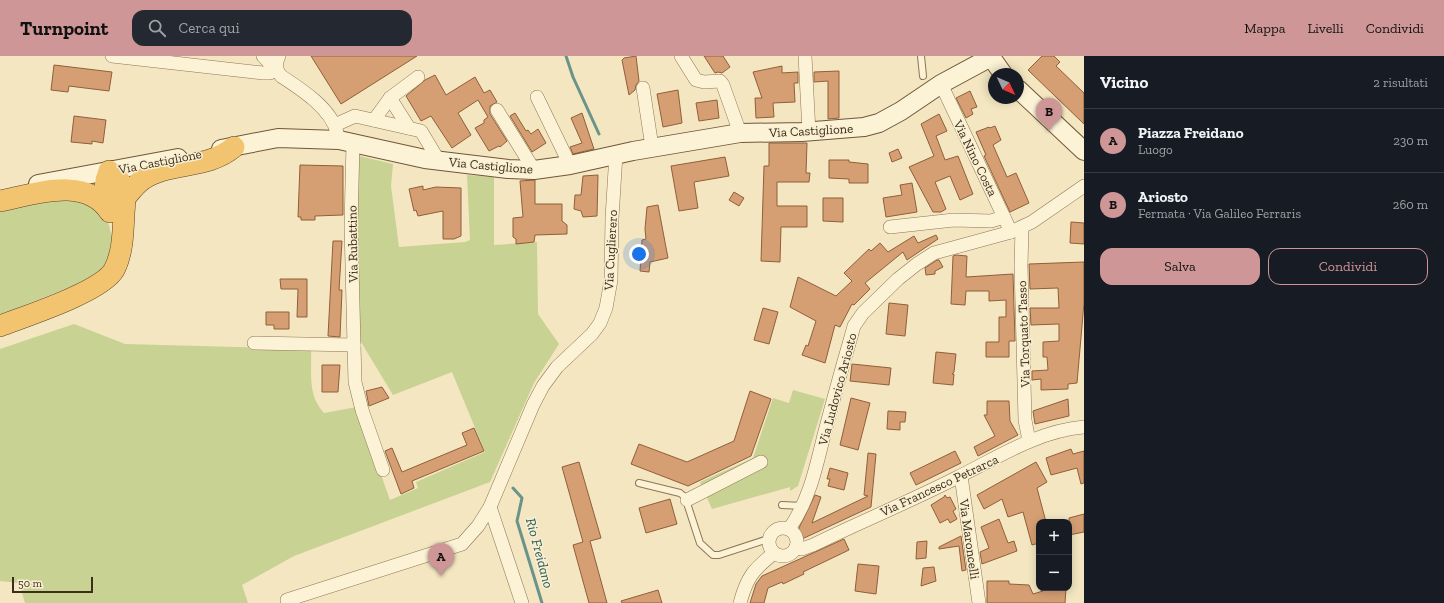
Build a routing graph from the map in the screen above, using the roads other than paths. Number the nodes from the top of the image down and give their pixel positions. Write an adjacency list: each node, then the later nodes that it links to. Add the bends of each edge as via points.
1 (112, 56): 8 (street, via 263,73)
2 (263, 56): 8 (street)
3 (279, 56): 8 (street)
4 (681, 56): 20 (street, via 696,80 720,81)
5 (805, 56): 19 (street)
6 (921, 56): 10 (lane)
7 (998, 68): 11 (main road, Via Castiglione, via 991,58)
8 (276, 70): 21 (street, via 318,105)
9 (418, 76): 15 (street)
10 (923, 76)
11 (941, 84): 19 (main road, Via Castiglione, via 901,112 879,123 864,127); 35 (street, Via Nino Costa)
12 (643, 88): 23 (street)
13 (1024, 95): 24 (main road)
14 (537, 97): 27 (street)
15 (390, 98): 17 (street); 18 (street)
16 (497, 110): 28 (street)
17 (374, 120): 18 (street); 21 (street, via 356,116)
18 (409, 128): 26 (street, via 422,130)
19 (809, 132): 20 (main road, Via Castiglione)
20 (740, 133): 23 (main road, Via Castiglione)
21 (342, 136): 22 (main road, Via Castiglione, via 278,138); 26 (main road, Via Castiglione); 41 (street, Via Rubattino, via 351,225)
22 (234, 147): 29 (main road, Via Castiglione); 32 (highway, via 212,160 154,173 141,180)
23 (652, 147): 25 (main road, Via Castiglione)
24 (1084, 151)
25 (616, 154): 27 (main road, Via Castiglione); 51 (street, Via Cuglierero, via 611,280 606,308 592,334 552,373 533,404)
26 (439, 161): 28 (main road, Via Castiglione)
27 (570, 165): 28 (main road, Via Castiglione)
28 (534, 170)
29 (109, 171): 31 (main road, Via Castiglione); 32 (highway, via 121,181); 34 (highway, via 104,186)
30 (1084, 186): 37 (street, Via Ludovico Ariosto, via 1062,203)
31 (0, 191)
32 (125, 198): 38 (highway)
33 (0, 201): 34 (highway, via 66,189 93,194)
34 (106, 206): 38 (highway)
35 (1004, 217): 36 (street, via 991,222 954,220); 37 (street, Via Nino Costa)
36 (890, 227)
37 (1017, 229): 43 (street, Via Torquato Tasso, via 1021,266 1025,420); 50 (street, Via Ludovico Ariosto, via 934,253 898,278 863,313 854,326 848,344 814,474)
38 (122, 239): 39 (highway, via 118,260 113,271 104,280 89,290)
39 (0, 326)
40 (254, 343): 41 (street)
41 (354, 345): 45 (street, Via Rubattino, via 355,382)
42 (1084, 427): 43 (street, Via Francesco Petrarca, via 1068,428)
43 (1029, 441): 46 (street, Via Francesco Petrarca)
44 (761, 462): 48 (street)
45 (383, 470)
46 (961, 476): 54 (street, Via Francesco Petrarca, via 813,546 802,549); 59 (street, Via Maroncelli)
47 (639, 483): 48 (lane, via 680,493)
48 (687, 500): 53 (lane, via 700,543 713,555)
49 (782, 505): 50 (lane)
50 (803, 506): 52 (street, Via Ludovico Ariosto)
51 (490, 507): 56 (street, Via Cuglierero, via 462,544 287,600); 57 (street)
52 (790, 529): 53 (street, via 774,530); 54 (street, via 796,536)
53 (768, 539): 55 (street)
54 (796, 547): 55 (street, via 789,555)
55 (774, 554): 58 (street, via 745,584)
56 (288, 603)
57 (522, 603)
58 (740, 603)
59 (979, 603)

